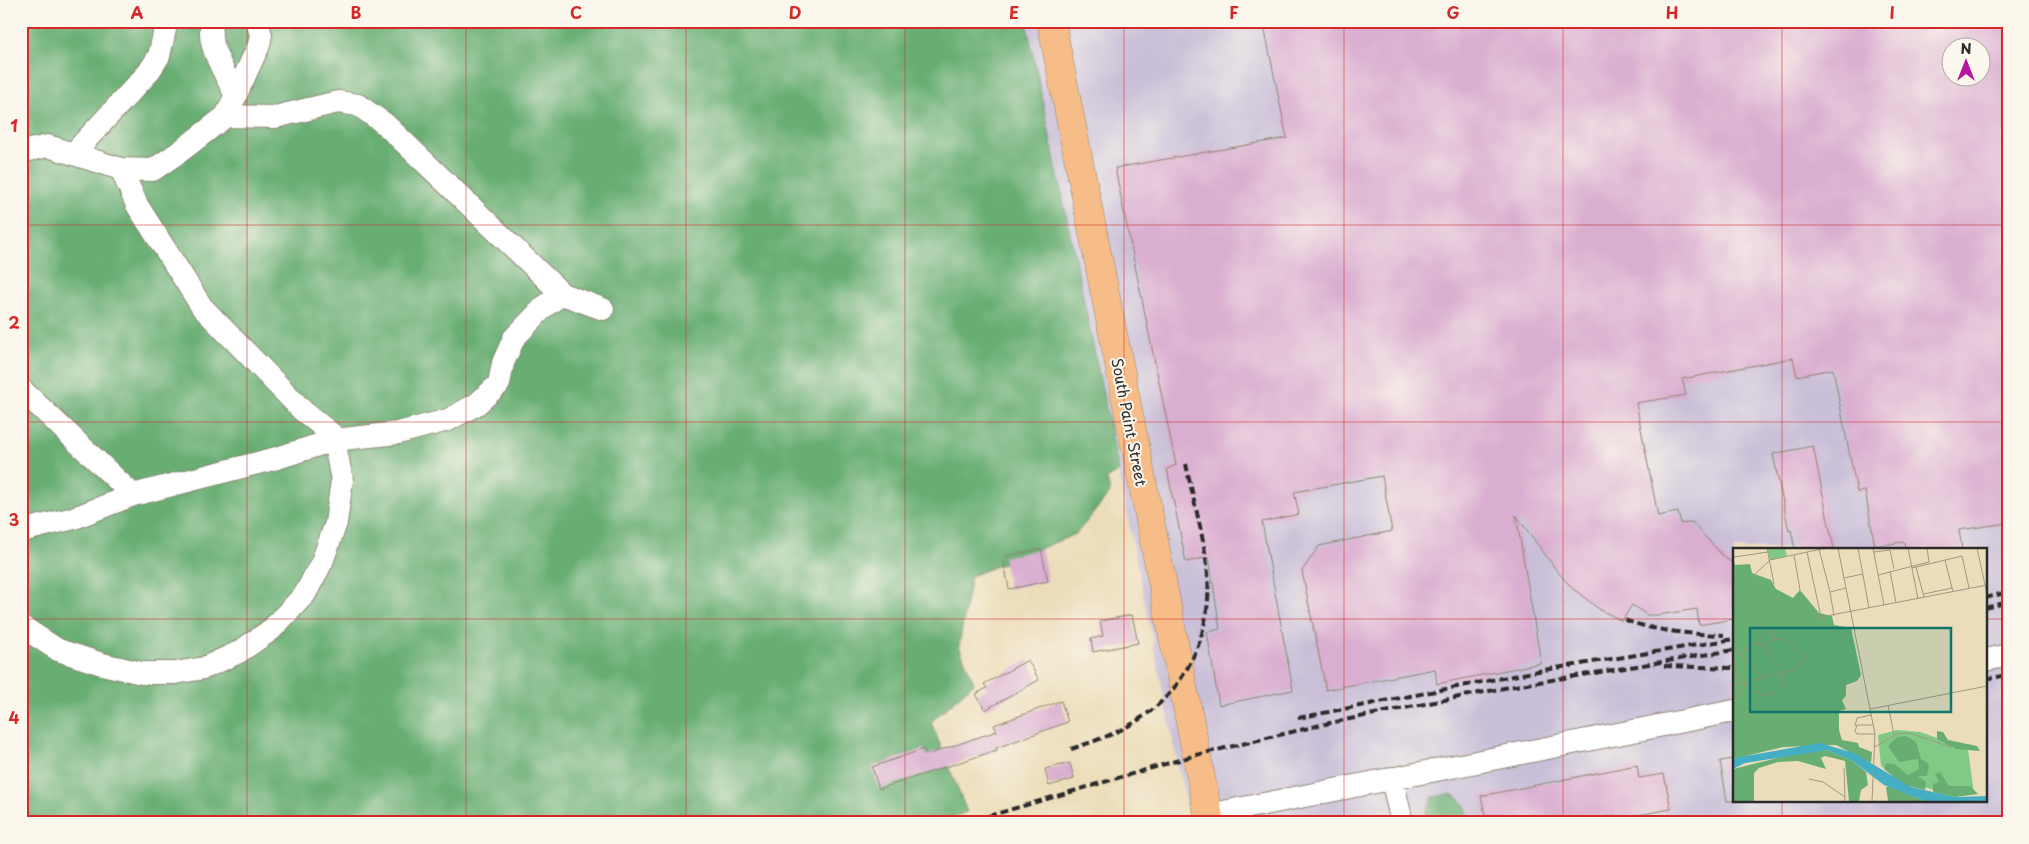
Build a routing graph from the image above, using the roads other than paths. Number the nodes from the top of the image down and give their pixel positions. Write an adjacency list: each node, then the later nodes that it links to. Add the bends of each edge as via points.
1 (167, 21): 7 (street, via 159,56 148,73)
2 (214, 21): 5 (street, via 210,34 212,44)
3 (257, 21): 5 (street, via 261,35 259,45)
4 (1051, 21): 21 (main road, South Paint Street)
5 (236, 96): 6 (street)
6 (226, 116): 9 (street, via 153,170); 10 (street, via 275,117 338,102 358,105 385,124)
7 (73, 154): 8 (street, via 48,146 25,151); 9 (street)
8 (21, 155)
9 (121, 169): 13 (street, via 137,205 202,307 303,410 333,435)
10 (562, 294): 11 (street); 13 (street, via 544,307 514,338 499,384 477,404 440,423 398,433)
11 (602, 309)
12 (21, 389): 14 (street)
13 (334, 440): 14 (street); 16 (street, via 342,480 336,523 322,562 305,594 271,630 239,652 204,668 175,673 142,673 58,650)
14 (133, 496): 15 (street, via 74,518)
15 (21, 531)
16 (21, 626)
17 (2008, 655): 18 (street)
18 (1986, 660)
19 (1733, 711): 20 (street)
20 (1392, 778): 21 (street); 22 (street)
21 (1209, 819)
22 (1402, 823)

